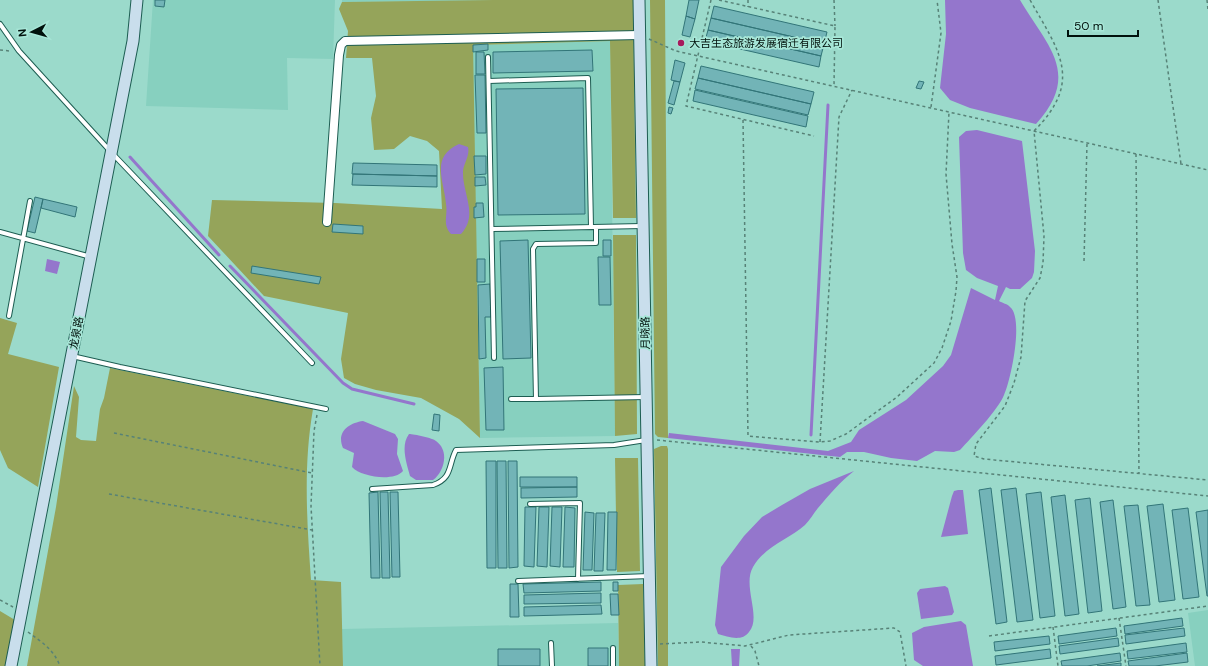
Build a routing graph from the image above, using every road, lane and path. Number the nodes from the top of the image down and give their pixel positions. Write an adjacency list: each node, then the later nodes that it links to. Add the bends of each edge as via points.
1 (137, 0): 27 (street, 龙泉路, via 133,41)
2 (639, 0): 15 (street, 月晓路)
3 (711, 0): 17 (path)
4 (719, 0): 11 (path)
5 (748, 0): 11 (path)
6 (834, 0): 14 (path)
7 (937, 0): 21 (path, via 941,33)
8 (1030, 0): 24 (path, via 1063,62 1063,78 1054,107 1045,121)
9 (1158, 0): 29 (path)
10 (1207, 0): 12 (path)
11 (748, 6): 14 (path)
12 (1208, 10)
13 (0, 24): 27 (lane, via 19,51)
14 (835, 26): 19 (path)
15 (639, 35): 17 (path, via 676,51); 32 (street, via 345,41 341,45 340,55); 33 (street, 月晓路)
16 (488, 56): 18 (lane)
17 (698, 56): 19 (path); 23 (path, via 686,106)
18 (489, 81): 34 (lane, via 588,78); 35 (lane)
19 (834, 86): 20 (path)
20 (852, 90): 21 (path); 51 (path, via 839,117)
21 (931, 108): 22 (path)
22 (949, 112): 24 (path); 51 (path, via 945,155 957,277 950,321 942,348 934,363 897,397 846,434)
23 (743, 120): 25 (path); 51 (path, via 748,436)
24 (1034, 131): 26 (path); 53 (path, via 1044,236 1044,263 1040,278 1025,301 1021,357 1014,384 1005,406 976,444 974,456)
25 (814, 136)
26 (1087, 143): 28 (path); 39 (path)
27 (111, 152): 38 (street, 龙泉路); 43 (lane)
28 (1136, 154): 29 (path); 53 (path)
29 (1181, 164): 30 (path)
30 (1208, 170)
31 (30, 201): 37 (lane)
32 (327, 222)
33 (643, 226): 34 (lane); 44 (street, 月晓路)
34 (593, 227): 35 (lane); 46 (lane, via 596,243 536,244 533,249)
35 (492, 229): 42 (lane)
36 (0, 232): 37 (lane)
37 (23, 238): 38 (lane); 40 (lane)
38 (91, 257): 41 (street, 龙泉路)
39 (1084, 261)
40 (10, 316)
41 (72, 356): 47 (lane); 65 (street, 龙泉路)
42 (494, 358)
43 (312, 363)
44 (646, 397): 46 (lane); 50 (street, 月晓路)
45 (511, 399): 46 (lane)
46 (536, 399)
47 (319, 408): 48 (lane); 52 (path, via 314,431)
48 (326, 409)
49 (114, 433): 52 (path)
50 (647, 440): 55 (lane, via 614,445 456,450 450,470 433,486); 57 (path); 60 (street, 月晓路)
51 (820, 442)
52 (312, 473): 59 (path)
53 (1140, 474): 54 (path)
54 (1208, 480)
55 (372, 489)
56 (109, 494): 59 (path)
57 (1208, 496)
58 (530, 504): 61 (lane, via 580,503)
59 (312, 530): 76 (path)
60 (649, 576): 61 (lane); 71 (street, 月晓路)
61 (578, 579): 62 (lane)
62 (518, 581)
63 (0, 600): 65 (path)
64 (1208, 606): 66 (path)
65 (23, 609): 67 (street, 龙泉路)
66 (1119, 618): 68 (path); 83 (path)
67 (19, 626): 74 (street, 龙泉路); 75 (path, via 46,644 56,655)
68 (1053, 627): 69 (path); 82 (path)
69 (989, 636)
70 (551, 643): 77 (lane)
71 (651, 644): 72 (path, via 701,642 729,646); 79 (street, 月晓路)
72 (750, 645): 80 (path); 81 (path, via 789,636 894,628 900,632 902,638)
73 (613, 648): 78 (lane)
74 (12, 666)
75 (60, 666)
76 (320, 666)
77 (552, 666)
78 (613, 666)
79 (651, 666)
80 (759, 666)
81 (906, 666)
82 (1058, 666)
83 (1126, 666)

